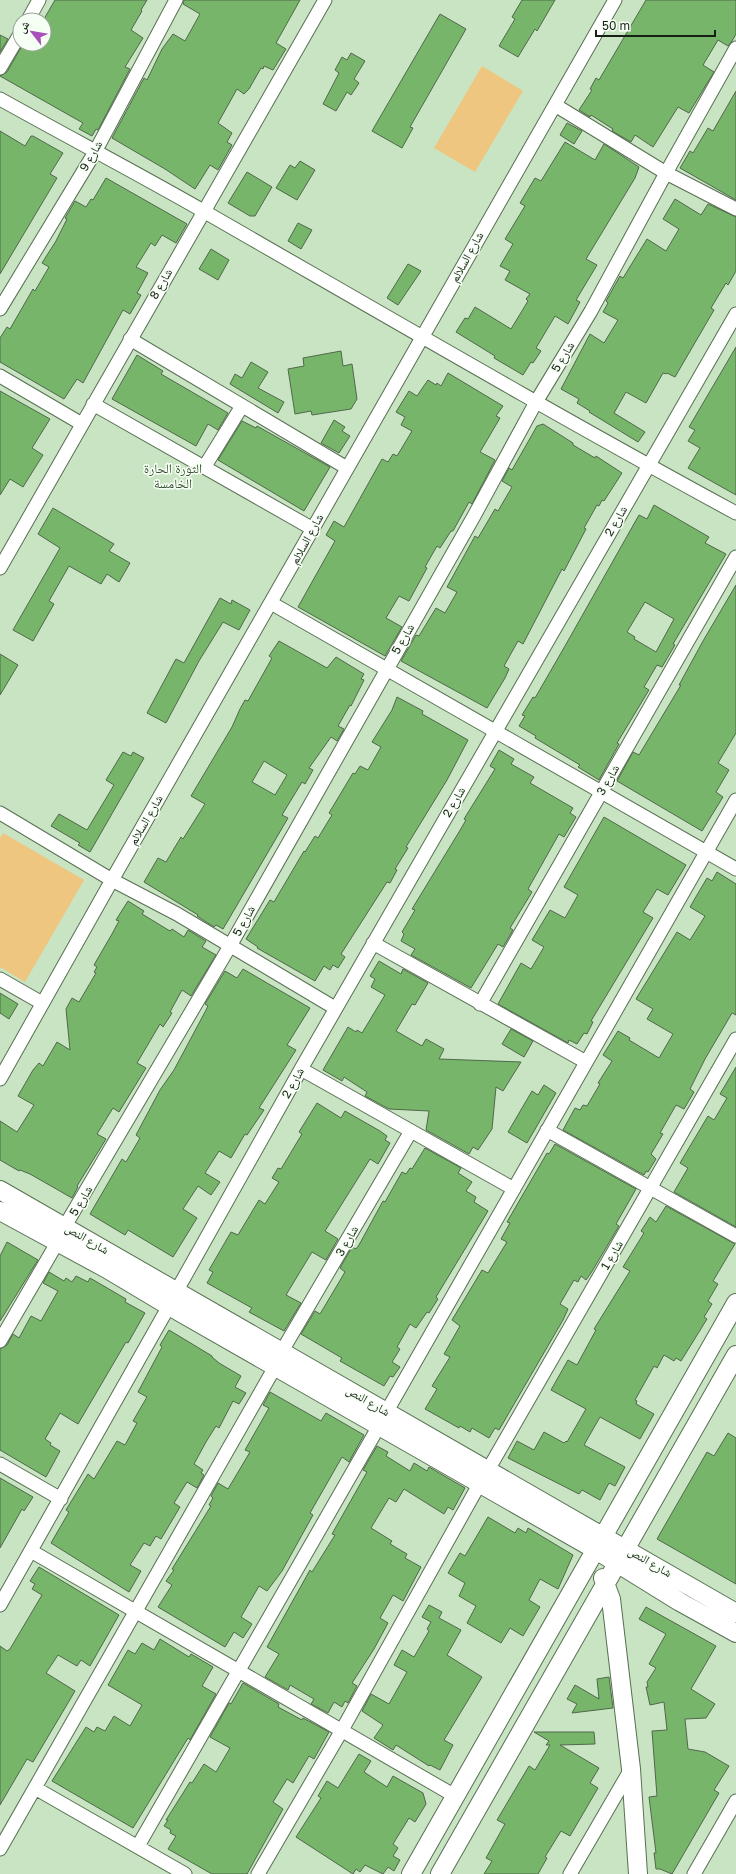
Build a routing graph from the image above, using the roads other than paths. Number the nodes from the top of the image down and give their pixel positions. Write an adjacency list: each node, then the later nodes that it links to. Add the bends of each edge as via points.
1 (39, 0): 5 (street)
2 (176, 0): 11 (street, شارع 9)
3 (324, 0): 14 (street, شارع 8)
4 (615, 0): 10 (street, شارع السلالم)
5 (32, 12)
6 (12, 48): 8 (street)
7 (736, 48): 12 (street, شارع 5)
8 (0, 68)
9 (0, 100): 11 (street)
10 (555, 105): 12 (street); 17 (street, شارع السلالم)
11 (95, 152): 14 (street); 15 (street, شارع 9)
12 (666, 173): 13 (street); 20 (street, شارع 5, via 590,311)
13 (736, 209)
14 (203, 211): 17 (street); 18 (street, شارع 8)
15 (0, 309)
16 (736, 314): 24 (street, شارع 2)
17 (423, 338): 20 (street); 26 (street, شارع السلالم)
18 (130, 339): 21 (street, شارع 8); 22 (street)
19 (0, 376): 23 (street)
20 (536, 402): 24 (street); 32 (street, شارع 5)
21 (93, 404): 23 (street, شارع 8); 25 (street)
22 (242, 406): 25 (street); 26 (street)
23 (82, 424): 30 (street, شارع 8)
24 (648, 465): 27 (street); 33 (street, شارع 2)
25 (205, 466): 28 (street)
26 (347, 468): 28 (street, شارع السلالم)
27 (736, 513)
28 (313, 529): 31 (street, شارع السلالم)
29 (736, 556): 34 (street, شارع 3)
30 (0, 568)
31 (271, 603): 32 (street); 39 (street, شارع السلالم)
32 (386, 668): 33 (street); 41 (street, شارع 5)
33 (496, 731): 34 (street); 40 (street, شارع 2)
34 (601, 792): 37 (street); 44 (street, شارع 3)
35 (736, 800): 37 (street)
36 (0, 814): 39 (street)
37 (706, 852): 38 (street); 47 (street)
38 (736, 869)
39 (112, 880): 41 (street, via 177,914); 43 (street, شارع السلالم)
40 (373, 943): 44 (street); 45 (street, شارع 2)
41 (230, 946): 45 (street); 56 (street, شارع 5)
42 (0, 979): 43 (street)
43 (42, 1003): 49 (street, شارع السلالم)
44 (480, 1004): 47 (street)
45 (335, 1008): 48 (street, شارع 2)
46 (736, 1038): 52 (street, شارع 1)
47 (586, 1062): 50 (street)
48 (301, 1069): 51 (street); 59 (street, شارع 2)
49 (0, 1079)
50 (547, 1130): 52 (street); 53 (street)
51 (411, 1131): 53 (street); 63 (street, شارع 3)
52 (651, 1187): 57 (street); 66 (street, شارع 1)
53 (514, 1189): 64 (street)
54 (0, 1190): 56 (street, شارع النص)
55 (0, 1211): 58 (street, شارع النص)
56 (65, 1226): 59 (street, شارع النص)
57 (736, 1236)
58 (58, 1243): 59 (street, شارع النص); 61 (street)
59 (172, 1299): 63 (street, شارع النص); 67 (street, شارع 2)
60 (736, 1303): 69 (street)
61 (0, 1341)
62 (736, 1354): 68 (street)
63 (278, 1359): 64 (street, شارع النص); 75 (street, شارع 3)
64 (383, 1419): 66 (street, شارع النص); 77 (street)
65 (0, 1464): 67 (street)
66 (484, 1477): 69 (street, شارع النص); 78 (street, شارع 1)
67 (61, 1499): 70 (street, شارع 2)
68 (626, 1548): 69 (street, شارع النص); 71 (street); 74 (street, شارع النص)
69 (596, 1550): 71 (street, شارع النص); 72 (street); 81 (street)
70 (31, 1551): 73 (street, شارع 2); 75 (street)
71 (616, 1563): 72 (street); 76 (street, شارع النص)
72 (606, 1583): 79 (street, via 611,1599); 88 (street)
73 (0, 1605)
74 (735, 1611)
75 (136, 1612): 77 (street); 80 (street, شارع 3)
76 (736, 1633)
77 (238, 1672): 78 (street); 83 (street)
78 (342, 1730): 81 (street); 86 (street, شارع 1)
79 (631, 1770): 89 (street); 90 (street)
80 (36, 1788): 83 (street); 84 (street, شارع 3)
81 (455, 1796): 87 (street)
82 (736, 1801): 91 (street)
83 (138, 1846): 85 (street)
84 (0, 1849)
85 (185, 1874)
86 (258, 1874)
87 (411, 1874)
88 (440, 1874)
89 (570, 1874)
90 (638, 1874)
91 (694, 1874)

